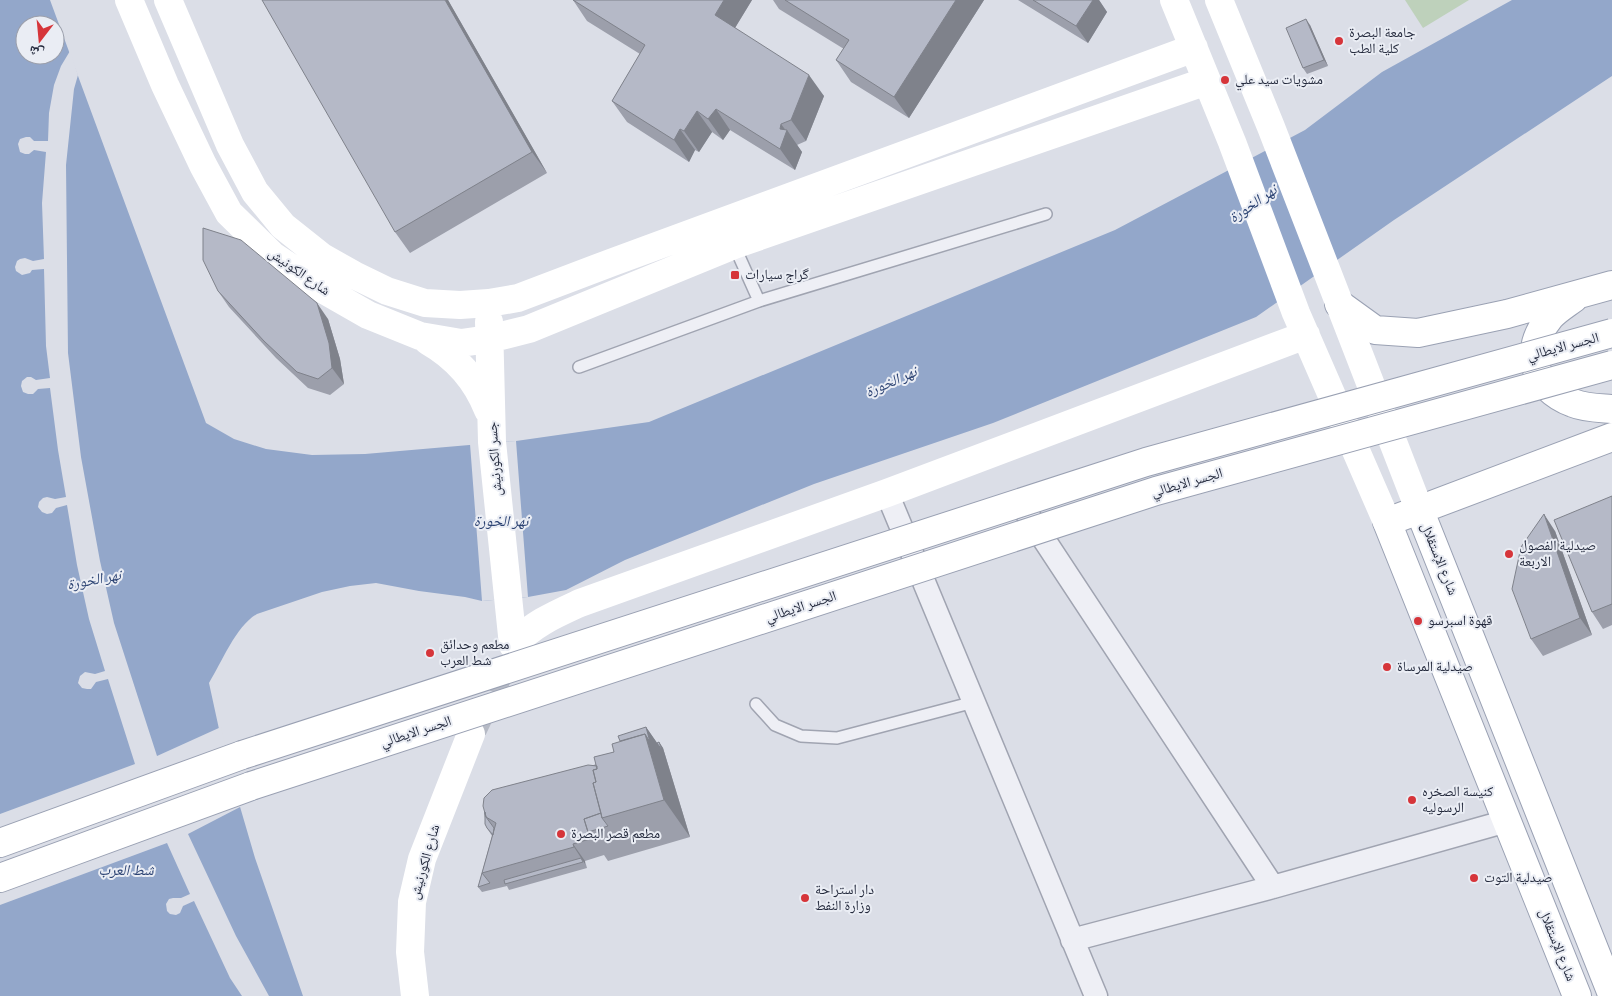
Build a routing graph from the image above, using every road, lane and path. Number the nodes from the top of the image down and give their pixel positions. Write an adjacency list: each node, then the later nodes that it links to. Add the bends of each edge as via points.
1 (129, 0): 16 (main road, شارع الكونيش, via 202,165 229,213 273,256 326,291 368,316)
2 (168, 0): 13 (main road, شارع الكونيش, via 230,145 255,192 283,226 322,257 388,291 425,303 460,306)
3 (1174, 0): 5 (main road, شارع الإستقلال)
4 (1219, 0): 11 (main road, شارع الإستقلال)
5 (1194, 48): 6 (main road, شارع الإستقلال); 13 (main road, شارع الكونيش, via 518,298)
6 (1207, 81): 8 (main road, شارع الكونيش); 14 (main road, شارع الإستقلال)
7 (1046, 214): 12 (lane)
8 (734, 246): 12 (lane); 17 (main road, شارع الكونيش, via 529,329)
9 (1612, 285): 10 (main road)
10 (1579, 294): 11 (main road, via 1418,333 1375,330); 20 (main road, via 1551,316 1536,339 1534,358 1538,376 1550,391 1574,404)
11 (1337, 297): 25 (main road, شارع الإستقلال)
12 (759, 300): 19 (lane)
13 (489, 303): 17 (main road, جسر الكورنيش)
14 (1301, 324): 23 (main road); 26 (main road, شارع الإستقلال)
15 (1612, 334): 24 (main road, الجسر الايطالي, bridge, via 1146,462)
16 (420, 336): 17 (main road, شارع الكونيش, via 461,343); 21 (main road, via 444,350 464,368 482,394)
17 (489, 340): 21 (main road, جسر الكورنيش)
18 (1612, 365): 32 (main road, الجسر الايطالي, bridge, via 1156,492 251,786)
19 (579, 367)
20 (1612, 408)
21 (492, 430): 23 (main road, جسر الكورنيش, via 513,645 548,618 580,603)
22 (1611, 440): 25 (main road)
23 (887, 493): 27 (street)
24 (1020, 503): 31 (main road, الجسر الايطالي, bridge, via 242,756); 33 (street)
25 (1419, 510): 26 (main road); 35 (main road, شارع الإستقلال)
26 (1387, 522): 30 (main road, شارع الإستقلال)
27 (974, 702): 28 (lane, via 837,738 801,736 775,725); 34 (street)
28 (756, 704)
29 (471, 734): 36 (main road, شارع الكورنيش, via 422,859 412,902 410,952)
30 (1507, 821): 33 (street); 38 (main road, شارع الإستقلال)
31 (0, 843)
32 (0, 878)
33 (1273, 887): 34 (street)
34 (1072, 940): 37 (street)
35 (1612, 994)
36 (415, 996)
37 (1096, 996)
38 (1577, 996)

